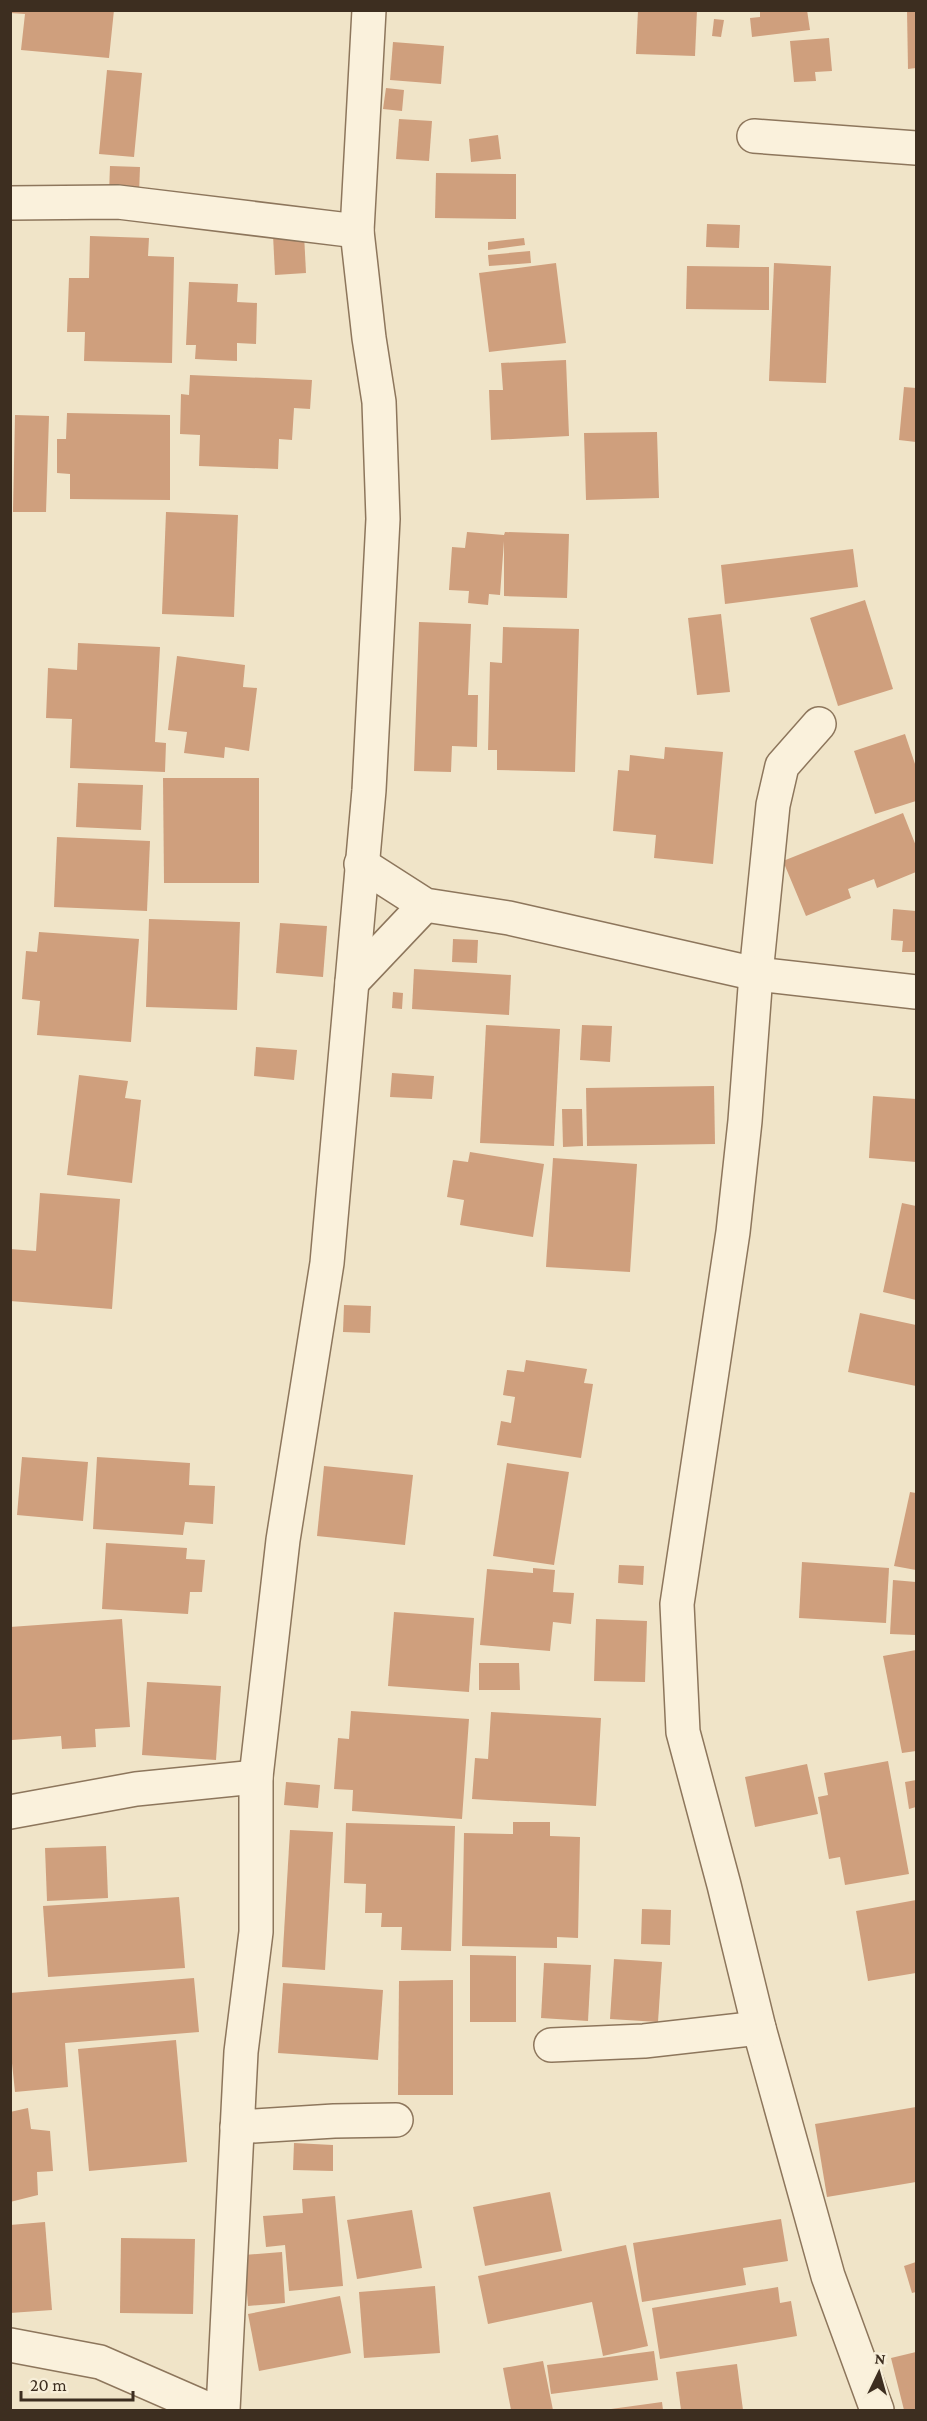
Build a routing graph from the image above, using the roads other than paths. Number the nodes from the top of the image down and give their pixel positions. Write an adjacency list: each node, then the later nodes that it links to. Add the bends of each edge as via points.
1 (369, 10): 5 (street)
2 (754, 136): 3 (street)
3 (916, 148)
4 (10, 203): 5 (street, via 118,202)
5 (357, 231): 7 (street, via 379,402 383,519 369,790)
6 (819, 724): 9 (street, via 782,766 773,805)
7 (361, 864): 8 (street); 10 (street)
8 (425, 905): 9 (street, via 508,918); 10 (street)
9 (756, 975): 11 (street); 14 (street, via 746,1121 733,1232 677,1604 683,1732)
10 (352, 982): 12 (street, via 327,1263 283,1540)
11 (916, 992)
12 (256, 1777): 13 (street, via 136,1789); 17 (street, via 256,1932 241,2052)
13 (10, 1812)
14 (759, 2028): 15 (street, via 644,2041); 21 (street, via 828,2276)
15 (551, 2045)
16 (396, 2120): 17 (street)
17 (237, 2127): 20 (street)
18 (10, 2345): 19 (street, via 100,2362)
19 (210, 2410)
20 (223, 2410)
21 (877, 2410)

